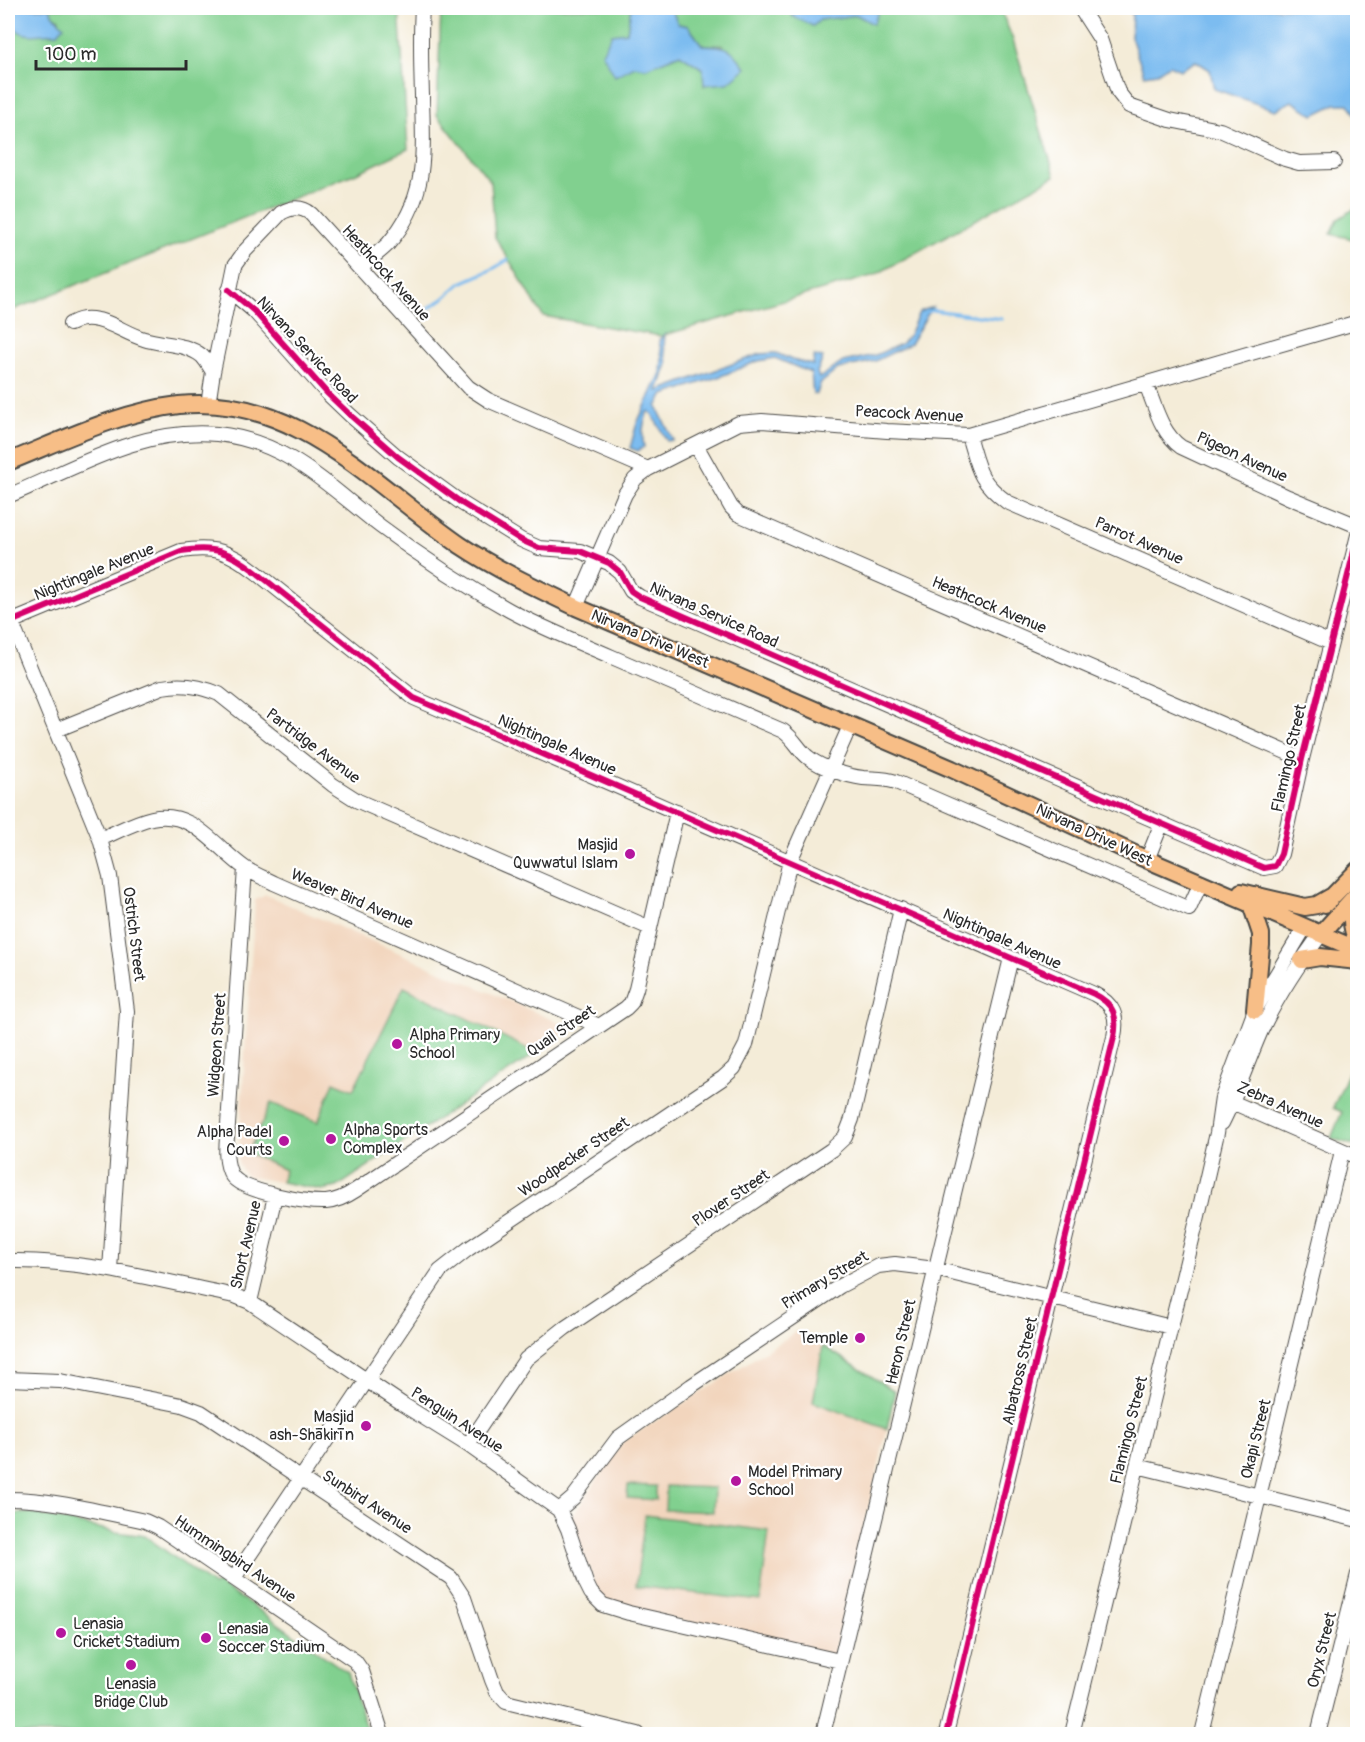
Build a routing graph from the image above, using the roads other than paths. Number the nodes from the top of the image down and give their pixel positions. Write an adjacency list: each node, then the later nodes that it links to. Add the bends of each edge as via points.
1 (422, 8): 4 (street, via 424,162 419,186 410,210 388,244)
2 (1080, 8): 3 (street, via 1100,39 1118,92 1129,106 1170,120 1220,130 1299,163)
3 (1334, 162)
4 (360, 267): 5 (street, Heathcock Avenue, via 307,210 294,208 281,213 239,259); 14 (street, Heathcock Avenue, via 459,379 477,394)
5 (229, 291): 8 (street, Heathcock Avenue); 18 (street, Nirvana Service Road, via 254,311 350,415 407,464 521,540 539,548 570,549)
6 (1358, 322): 9 (street, Peacock Avenue)
7 (70, 324): 8 (street, via 92,319 145,339 189,349 202,357)
8 (213, 372): 10 (street, Heathcock Avenue)
9 (1146, 384): 11 (street, Peacock Avenue); 16 (street, Pigeon Avenue, via 1166,431 1181,447)
10 (208, 405): 13 (main road, Nirvana Drive West, via 157,408 117,418); 19 (main road, Nirvana Drive West, via 252,411 303,430 345,457 458,544)
11 (968, 435): 12 (street, Peacock Avenue, via 762,421 739,423); 21 (street, Parrot Avenue, via 980,475 1007,502)
12 (696, 445): 14 (street, Peacock Avenue); 24 (street, Heathcock Avenue, via 738,514)
13 (8, 462)
14 (648, 469): 18 (street, Peacock Avenue, via 624,494)
15 (8, 496): 25 (street, via 145,439 191,433 248,440 286,454 305,466 435,564 512,611 783,731 810,759)
16 (1358, 526)
17 (1358, 535): 21 (street, Flamingo Street)
18 (596, 557): 19 (street, Peacock Avenue); 27 (street, Nirvana Service Road, via 616,568 630,591 640,597)
19 (576, 606): 22 (main road, Nirvana Drive West)
20 (9, 622): 23 (street, Ostrich Street); 26 (street, Nightingale Avenue, via 181,551 223,551 248,565 414,698)
21 (1331, 643): 24 (street, Flamingo Street)
22 (850, 726): 25 (street, Woodpecker Street); 29 (main road, Nirvana Drive West)
23 (56, 730): 28 (street, Ostrich Street); 38 (street, Partridge Avenue, via 162,687 203,687 219,694 358,801)
24 (1302, 759): 27 (street, Flamingo Street, via 1275,866 1257,866)
25 (831, 768): 30 (street, Woodpecker Street); 33 (street, via 896,782 1189,909)
26 (677, 812): 30 (street, Nightingale Avenue); 38 (street, Quail Street)
27 (1161, 825): 29 (street)
28 (100, 839): 31 (street, Weaver Bird Avenue, via 150,819 174,818 198,828); 54 (street, Ostrich Street, via 110,876 127,1011)
29 (1147, 860): 33 (main road, Nirvana Drive West)
30 (790, 861): 37 (street, Nightingale Avenue); 59 (street, Woodpecker Street, via 746,1045 734,1068 448,1263)
31 (245, 868): 47 (street, Weaver Bird Avenue); 51 (street, Widgeon Street, via 226,1155 236,1180)
32 (1358, 870): 35 (main road)
33 (1207, 885): 35 (main road, via 1305,907); 36 (main road, Nirvana Drive West)
34 (1358, 895): 39 (main road); 40 (main road, via 1352,908 1353,932)
35 (1331, 897): 39 (main road)
36 (1251, 904): 39 (main road, Nirvana Drive West); 45 (main road, via 1262,945)
37 (901, 909): 42 (street, Nightingale Avenue); 60 (street, Plover Street, via 845,1137 533,1352)
38 (650, 928): 47 (street, Quail Street, via 631,1003)
39 (1313, 931): 41 (main road, Nirvana Drive West); 43 (street, Flamingo Street); 45 (street, Flamingo Street)
40 (1358, 941)
41 (1358, 950)
42 (1011, 958): 46 (street, Nightingale Avenue, via 1094,994 1108,1002); 53 (street, Heron Street)
43 (1302, 960): 44 (main road, via 1320,957); 48 (street, Flamingo Street, via 1264,1024)
44 (1358, 961)
45 (1255, 1010): 48 (street, Flamingo Street)
46 (1115, 1013): 55 (street, Albatross Street, via 1114,1037)
47 (599, 1026): 51 (street, Quail Street, via 346,1196 323,1202)
48 (1228, 1100): 49 (street, Zebra Avenue); 57 (street, Flamingo Street)
49 (1342, 1151): 50 (street, Zebra Avenue); 63 (street, Okapi Street)
50 (1358, 1157)
51 (275, 1196): 56 (street, Short Avenue)
52 (8, 1261): 54 (street, Penguin Avenue)
53 (935, 1269): 55 (street, Primary Street); 65 (street, Primary Street, via 886,1264 840,1286 618,1438); 70 (street, Heron Street)
54 (110, 1270): 56 (street, Penguin Avenue)
55 (1051, 1297): 57 (street, Primary Street); 74 (street, Albatross Street)
56 (250, 1302): 59 (street, Penguin Avenue)
57 (1171, 1327): 61 (street, Flamingo Street)
58 (8, 1379): 62 (street, Sunbird Avenue, via 60,1381 192,1408)
59 (366, 1380): 60 (street, Penguin Avenue); 62 (street, Woodpecker Street)
60 (468, 1445): 65 (street, Penguin Avenue)
61 (1137, 1466): 63 (street); 75 (street, Flamingo Street)
62 (302, 1478): 68 (street, Woodpecker Street); 72 (street, Sunbird Avenue, via 451,1578 464,1598 497,1692 506,1702)
63 (1259, 1497): 66 (street); 76 (street, Okapi Street)
64 (8, 1499): 68 (street, Hummingbird Avenue, via 34,1500 145,1521)
65 (559, 1510): 70 (street, via 586,1583 603,1605)
66 (1358, 1520)
67 (1358, 1574): 69 (street, Oryx Street)
68 (234, 1578): 71 (street, Hummingbird Avenue, via 358,1665)
69 (1352, 1623): 77 (street, Oryx Street)
70 (840, 1661): 73 (street, Heron Street)
71 (382, 1734)
72 (638, 1734)
73 (823, 1734)
74 (946, 1734)
75 (1072, 1734)
76 (1202, 1734)
77 (1318, 1734)

